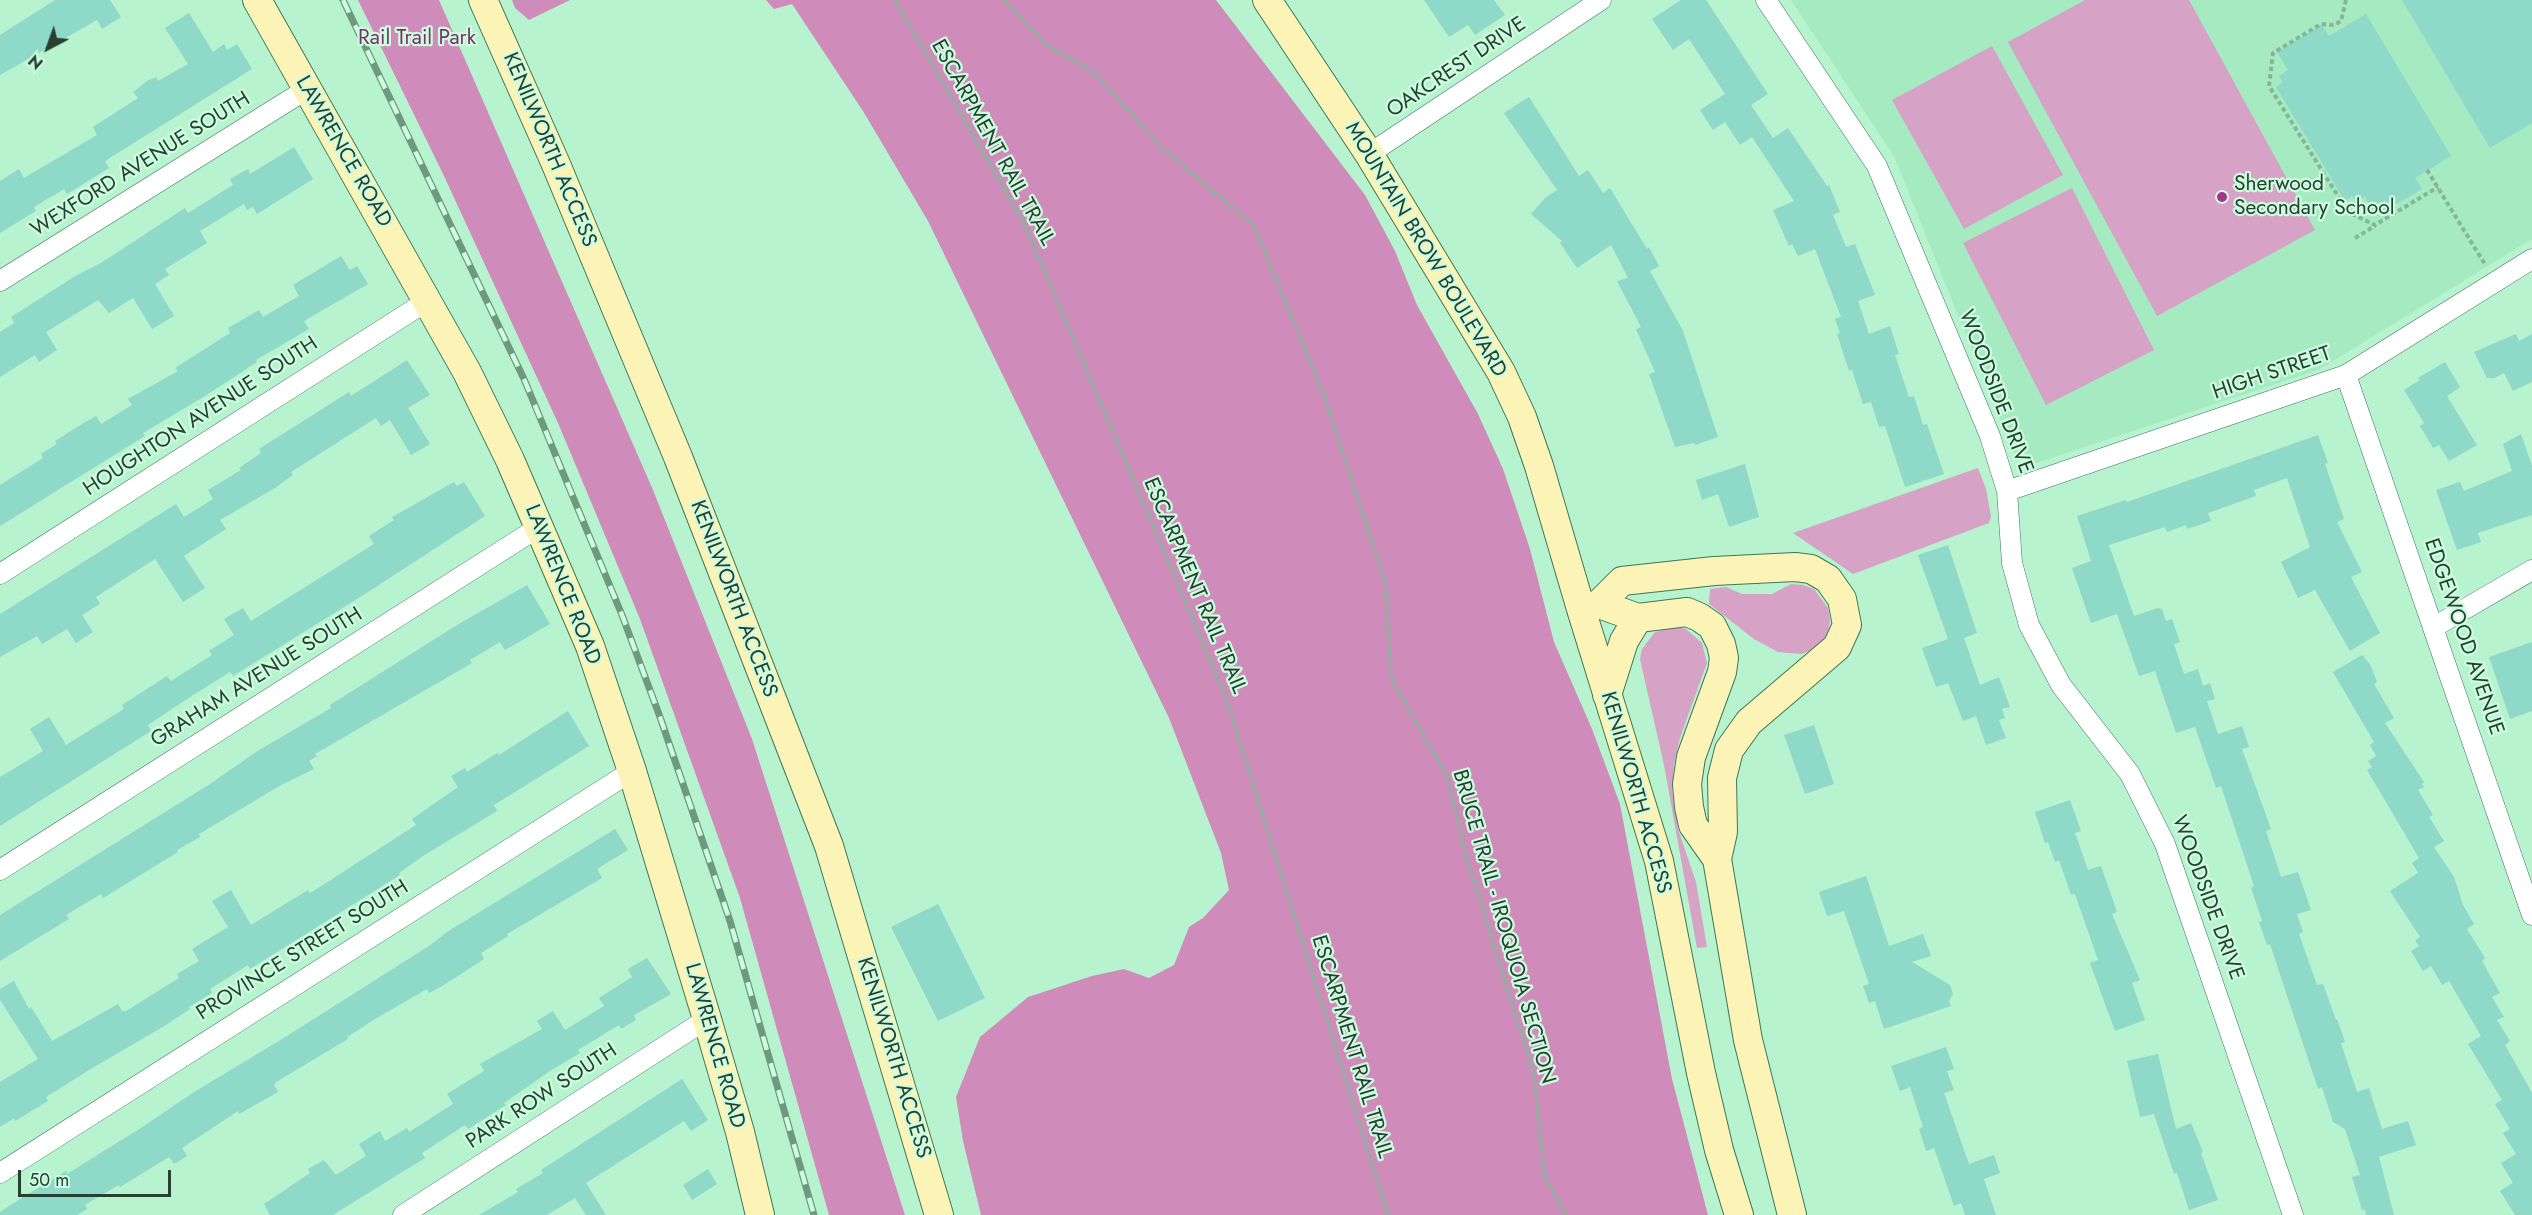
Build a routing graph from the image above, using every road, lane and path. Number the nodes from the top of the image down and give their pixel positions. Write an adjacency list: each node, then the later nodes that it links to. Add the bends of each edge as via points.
1 (257, 0): 9 (main road, LAWRENCE ROAD)
2 (483, 0): 38 (main road, KENILWORTH ACCESS, via 678,457 829,846)
3 (895, 0): 39 (path, ESCARPMENT RAIL TRAIL, via 1024,223 1225,695)
4 (1004, 0): 40 (path, BRUCE TRAIL - IROQUOIA SECTION, via 1046,45 1094,72 1162,148 1254,226 1325,398 1386,586 1391,678 1448,778 1465,852 1534,1075 1544,1175)
5 (1267, 0): 10 (main road, MOUNTAIN BROW BOULEVARD)
6 (1601, 0): 10 (street, OAKCREST DRIVE)
7 (1766, 0): 20 (street, WOODSIDE DRIVE, via 1877,166 1990,436)
8 (2346, 0): 13 (path, via 2339,26 2322,24 2273,53 2269,86 2348,213)
9 (307, 89): 16 (street, WEXFORD AVENUE SOUTH); 18 (main road, LAWRENCE ROAD)
10 (1369, 154): 21 (main road, MOUNTAIN BROW BOULEVARD, via 1501,372 1522,417)
11 (2427, 170): 12 (path)
12 (2438, 187): 13 (path); 17 (path)
13 (2375, 225): 14 (path)
14 (2355, 238)
15 (2532, 260): 17 (street, HIGH STREET)
16 (0, 281)
17 (2495, 282): 19 (street, HIGH STREET)
18 (428, 301): 22 (main road, LAWRENCE ROAD); 24 (street, HOUGHTON AVENUE SOUTH)
19 (2346, 375): 20 (street, HIGH STREET); 27 (street, EDGEWOOD AVENUE)
20 (2007, 490): 43 (street, WOODSIDE DRIVE, via 2013,563 2029,625 2061,685 2130,774 2165,844)
21 (1554, 514): 25 (main road, KENILWORTH ACCESS)
22 (539, 527): 29 (main road, LAWRENCE ROAD, via 590,646); 31 (street, GRAHAM AVENUE SOUTH)
23 (2532, 570): 27 (street)
24 (0, 574)
25 (1590, 606): 26 (main road); 28 (main road, KENILWORTH ACCESS); 30 (main road, via 1623,581 1795,567 1811,569 1828,579 1842,599 1847,626 1837,647 1754,717 1729,750 1722,778 1723,832)
26 (1638, 618): 28 (main road, via 1624,641); 30 (main road, via 1687,612 1712,626 1721,644 1722,672 1691,757 1687,784 1693,825)
27 (2434, 627): 32 (street, EDGEWOOD AVENUE)
28 (1607, 695): 41 (main road, KENILWORTH ACCESS, via 1659,861 1704,1084)
29 (632, 771): 34 (main road, LAWRENCE ROAD); 35 (street, PROVINCE STREET SOUTH)
30 (1717, 859): 42 (main road, via 1748,1040)
31 (0, 870)
32 (2527, 885): 33 (street, EDGEWOOD AVENUE)
33 (2532, 915)
34 (708, 1019): 36 (street, PARK ROW SOUTH); 37 (main road, LAWRENCE ROAD)
35 (0, 1173)
36 (403, 1215)
37 (760, 1215)
38 (939, 1215)
39 (1388, 1215)
40 (1566, 1215)
41 (1739, 1215)
42 (1792, 1215)
43 (2293, 1215)

